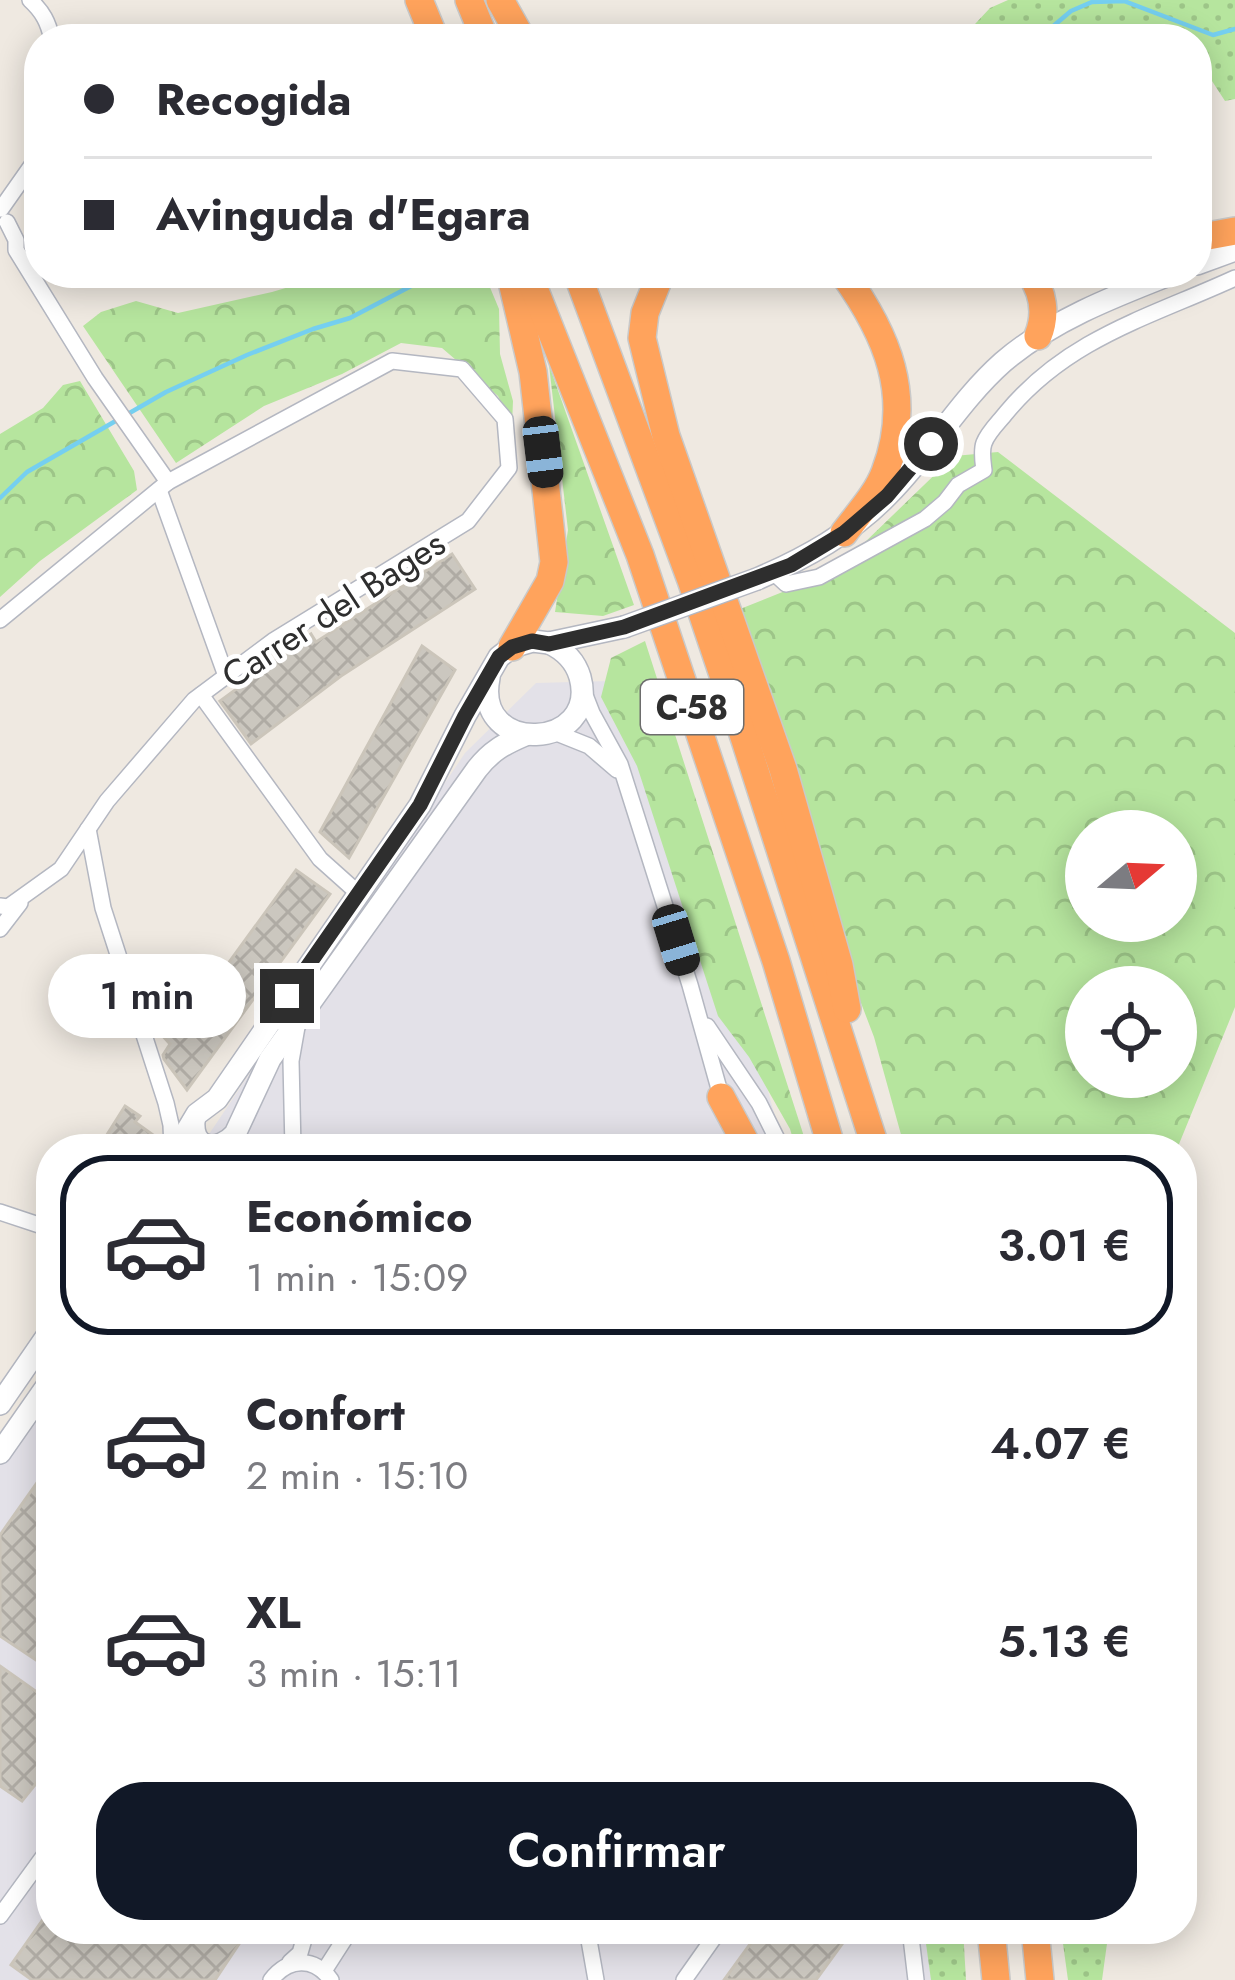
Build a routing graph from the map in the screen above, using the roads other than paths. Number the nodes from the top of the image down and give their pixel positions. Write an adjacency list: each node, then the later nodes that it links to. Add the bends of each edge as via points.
1 (30, 0): 2 (street)
2 (48, 24)
3 (24, 182): 4 (street)
4 (2, 222): 5 (street)
5 (24, 263)
6 (39, 288): 16 (street)
7 (514, 288): 22 (highway, via 533,372 554,562)
8 (534, 288): 45 (highway, C-58, via 640,555)
9 (583, 288): 39 (highway, C-58, via 691,580)
10 (656, 288): 39 (highway, via 642,338 653,388 783,769 839,965)
11 (854, 288): 17 (highway, via 895,371 896,436 885,474)
12 (1036, 288): 15 (highway, via 1043,306)
13 (1139, 288): 15 (street)
14 (1212, 288): 18 (street, via 1063,360 995,426 982,446 984,470 925,519 819,577 786,584)
15 (1038, 336): 17 (street, via 973,393 887,496)
16 (164, 486): 19 (street); 24 (street); 24 (street, Carrer del Bages, via 392,361 462,369 505,419 509,467 468,521)
17 (844, 533): 18 (street)
18 (765, 576): 20 (street, bridge)
19 (0, 620)
20 (624, 627): 21 (street); 25 (street, via 588,654)
21 (549, 644): 22 (street); 25 (street, via 570,657)
22 (512, 647): 23 (street)
23 (490, 671): 28 (street, via 496,717); 32 (street, via 420,805)
24 (226, 676): 26 (street, Carrer del Bages)
25 (580, 679): 27 (street, via 576,712); 29 (street)
26 (201, 695): 30 (street, Carrer del Bages); 32 (street, via 320,859)
27 (554, 732): 28 (street); 29 (street, via 602,755)
28 (526, 736): 36 (street, via 477,769)
29 (629, 791): 35 (street)
30 (88, 829): 31 (street, Carrer del Bages, via 61,869); 37 (street, via 104,908)
31 (28, 892): 33 (street, Carrer del Bages); 34 (street, Carrer del Bages)
32 (358, 893): 40 (street)
33 (0, 906)
34 (0, 928)
35 (690, 985): 38 (street); 44 (street, via 712,1038)
36 (301, 1017): 40 (street, via 258,1080); 41 (street, via 291,1061)
37 (164, 1095): 40 (street); 40 (street); 40 (street, via 172,1125)
38 (721, 1097): 42 (street); 43 (highway)
39 (862, 1101): 46 (highway, C-58)
40 (207, 1133)
41 (293, 1134)
42 (732, 1134)
43 (741, 1134)
44 (774, 1134)
45 (828, 1134)
46 (872, 1134)
47 (0, 1212): 48 (street)
48 (36, 1224)
49 (36, 1352): 51 (street)
50 (36, 1401): 52 (street)
51 (0, 1404)
52 (0, 1453)
53 (36, 1867): 54 (street)
54 (0, 1916)
55 (303, 1944): 62 (street)
56 (343, 1944): 63 (street)
57 (590, 1944): 65 (street)
58 (710, 1944): 66 (street)
59 (912, 1944): 67 (street)
60 (992, 1944): 68 (highway)
61 (1036, 1944): 69 (highway)
62 (286, 1965): 63 (street, via 310,1963); 64 (street)
63 (327, 1975)
64 (271, 1980)
65 (596, 1980)
66 (684, 1980)
67 (916, 1980)
68 (996, 1980)
69 (1040, 1980)

